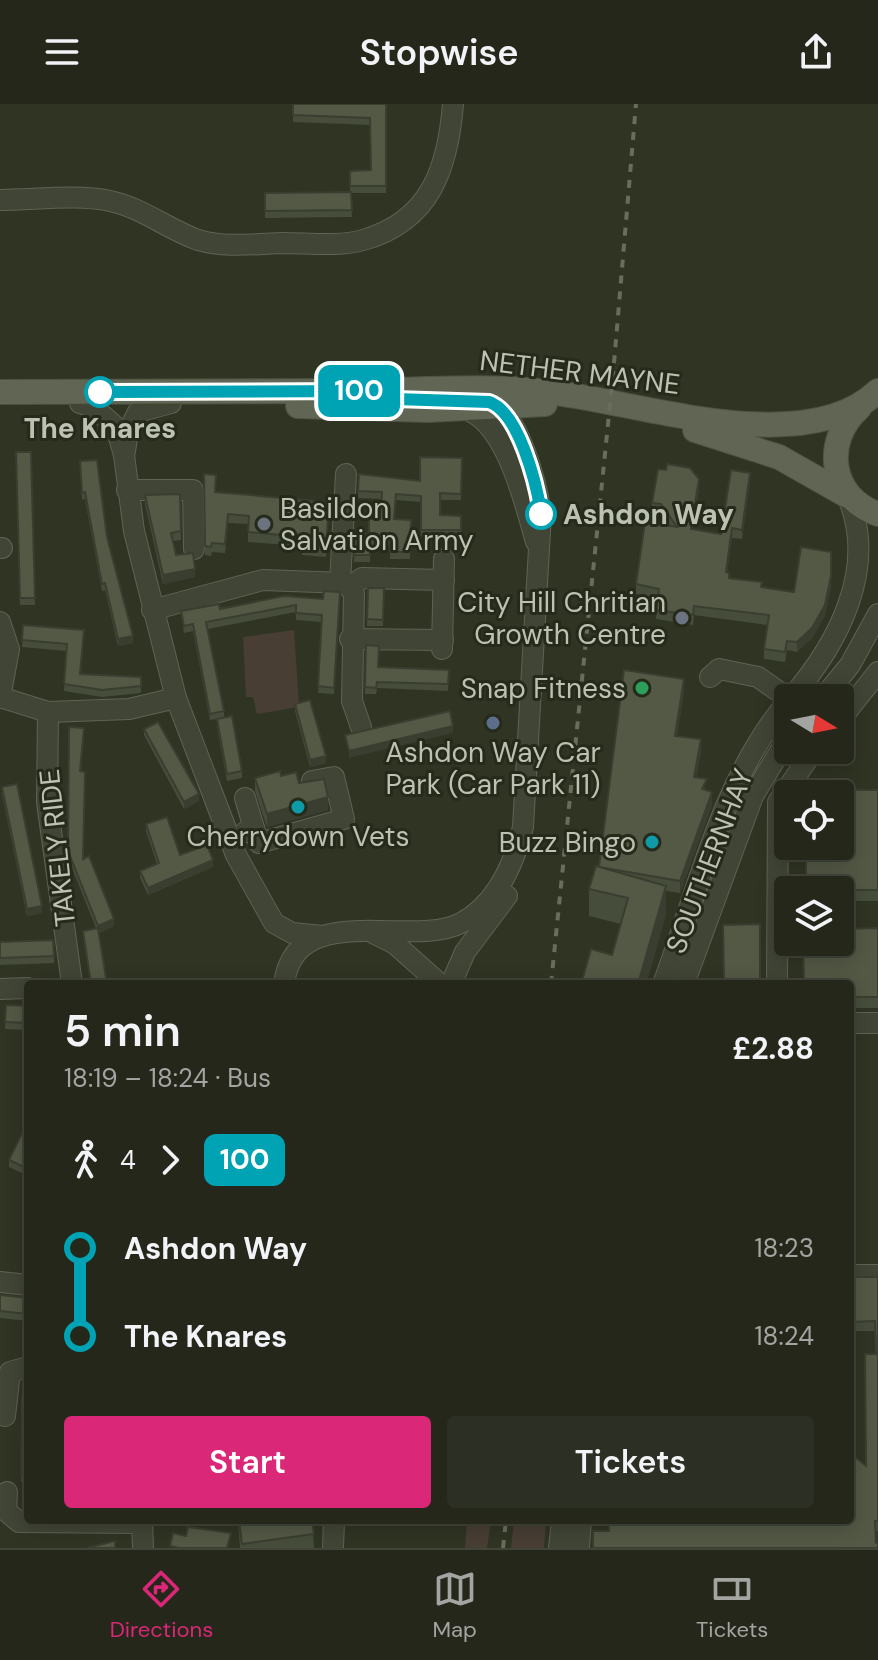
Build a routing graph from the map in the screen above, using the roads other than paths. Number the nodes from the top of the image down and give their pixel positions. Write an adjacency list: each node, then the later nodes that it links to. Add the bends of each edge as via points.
1 (453, 104): 2 (street, via 441,177 394,226 362,240 222,244 183,234 149,213 108,200)
2 (0, 200)
3 (355, 391): 4 (main road, NETHER MAYNE); 5 (main road, NETHER MAYNE, via 536,390 770,425 817,423); 10 (street, via 395,399 478,400)
4 (0, 392)
5 (872, 399): 16 (main road, via 844,425 836,452)
6 (0, 403): 7 (main road, NETHER MAYNE)
7 (80, 403): 8 (main road, NETHER MAYNE); 13 (street, via 109,418)
8 (171, 403): 11 (main road, NETHER MAYNE); 13 (street, via 138,412)
9 (528, 405): 10 (main road, NETHER MAYNE); 12 (street, via 515,413); 16 (main road, NETHER MAYNE, via 590,408 720,436 799,466)
10 (500, 407): 11 (main road, NETHER MAYNE); 12 (street)
11 (464, 409): 19 (street, via 485,418 502,445 535,539)
12 (515, 430): 19 (street, via 539,496)
13 (124, 455): 15 (street)
14 (346, 474): 20 (street)
15 (127, 490): 18 (street, via 193,490); 21 (street)
16 (846, 495): 17 (main road, NETHER MAYNE); 27 (street, SOUTHERNHAY, via 865,530 868,558 863,585 838,638)
17 (878, 514)
18 (194, 549)
19 (540, 574): 41 (street)
20 (344, 584): 21 (street, via 263,580); 24 (street, via 354,593); 24 (street, via 444,569 442,644)
21 (152, 610): 32 (street)
22 (876, 619): 28 (street); 29 (street)
23 (0, 622): 31 (street, via 9,649)
24 (350, 639): 36 (street, via 352,701)
25 (714, 669): 30 (street, via 758,677)
26 (878, 672): 33 (street)
27 (801, 684)
28 (818, 684)
29 (834, 684)
30 (774, 688)
31 (0, 698): 34 (street)
32 (176, 698): 34 (street, via 129,709); 43 (street)
33 (854, 702)
34 (48, 712): 47 (street, TAKELY RIDE, via 47,802)
35 (774, 718): 51 (street, SOUTHERNHAY, via 738,776)
36 (361, 727)
37 (774, 761): 46 (street, SOUTHERNHAY, via 753,796)
38 (804, 764): 54 (street, via 778,802)
39 (312, 781): 42 (street, via 334,777 344,819 259,843)
40 (245, 798): 42 (street)
41 (523, 827): 44 (street, via 503,881 471,917 429,931); 50 (street, via 514,882)
42 (254, 828): 43 (street)
43 (230, 839): 45 (street, via 274,923 292,933)
44 (366, 931): 45 (street); 49 (street, via 395,944)
45 (323, 936): 48 (street, via 300,952)
46 (696, 950): 52 (street, SOUTHERNHAY); 53 (street)
47 (67, 980)
48 (286, 980)
49 (437, 980)
50 (443, 980)
51 (664, 980)
52 (685, 980)
53 (697, 980)
54 (777, 980)
55 (24, 988): 56 (street)
56 (0, 989)
57 (854, 1023): 58 (street)
58 (878, 1023)
59 (854, 1275): 60 (street)
60 (878, 1275)
61 (0, 1282): 62 (street)
62 (24, 1285)
63 (24, 1368): 64 (street, via 10,1372)
64 (5, 1416)
65 (7, 1492): 66 (street, via 6,1511)
66 (24, 1522)
67 (142, 1524): 71 (street)
68 (334, 1524): 72 (street)
69 (562, 1524): 73 (street)
70 (581, 1524): 74 (street)
71 (143, 1548)
72 (333, 1548)
73 (559, 1548)
74 (579, 1548)

